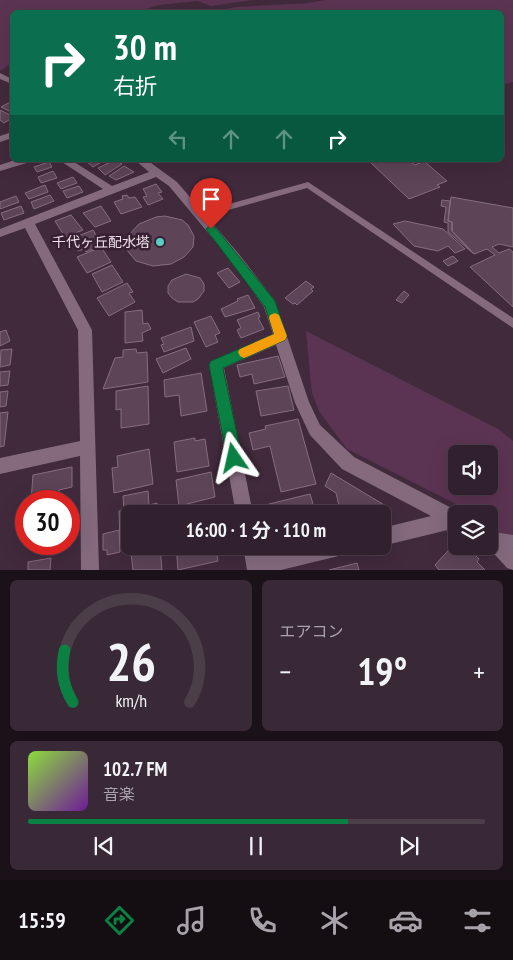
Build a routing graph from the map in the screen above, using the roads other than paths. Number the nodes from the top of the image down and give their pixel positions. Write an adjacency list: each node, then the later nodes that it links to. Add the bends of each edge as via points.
1 (20, 162): 4 (street)
2 (67, 162): 6 (street)
3 (143, 162): 5 (street)
4 (0, 168)
5 (158, 172): 6 (street); 7 (street)
6 (111, 190): 8 (street)
7 (200, 215): 10 (lane, via 308,185); 11 (street, via 270,305)
8 (28, 222): 9 (street); 12 (street, via 85,330)
9 (0, 233)
10 (513, 324)
11 (281, 336): 14 (street, via 216,365); 15 (street, via 302,402 315,430 348,463)
12 (87, 447): 13 (street); 25 (street)
13 (0, 466)
14 (243, 505)
15 (448, 515)
16 (448, 521): 17 (street)
17 (391, 535)
18 (498, 539): 19 (lane)
19 (513, 542)
20 (498, 546): 23 (street)
21 (254, 555): 24 (street)
22 (309, 555): 24 (street)
23 (513, 562)
24 (256, 569)
25 (90, 570)

